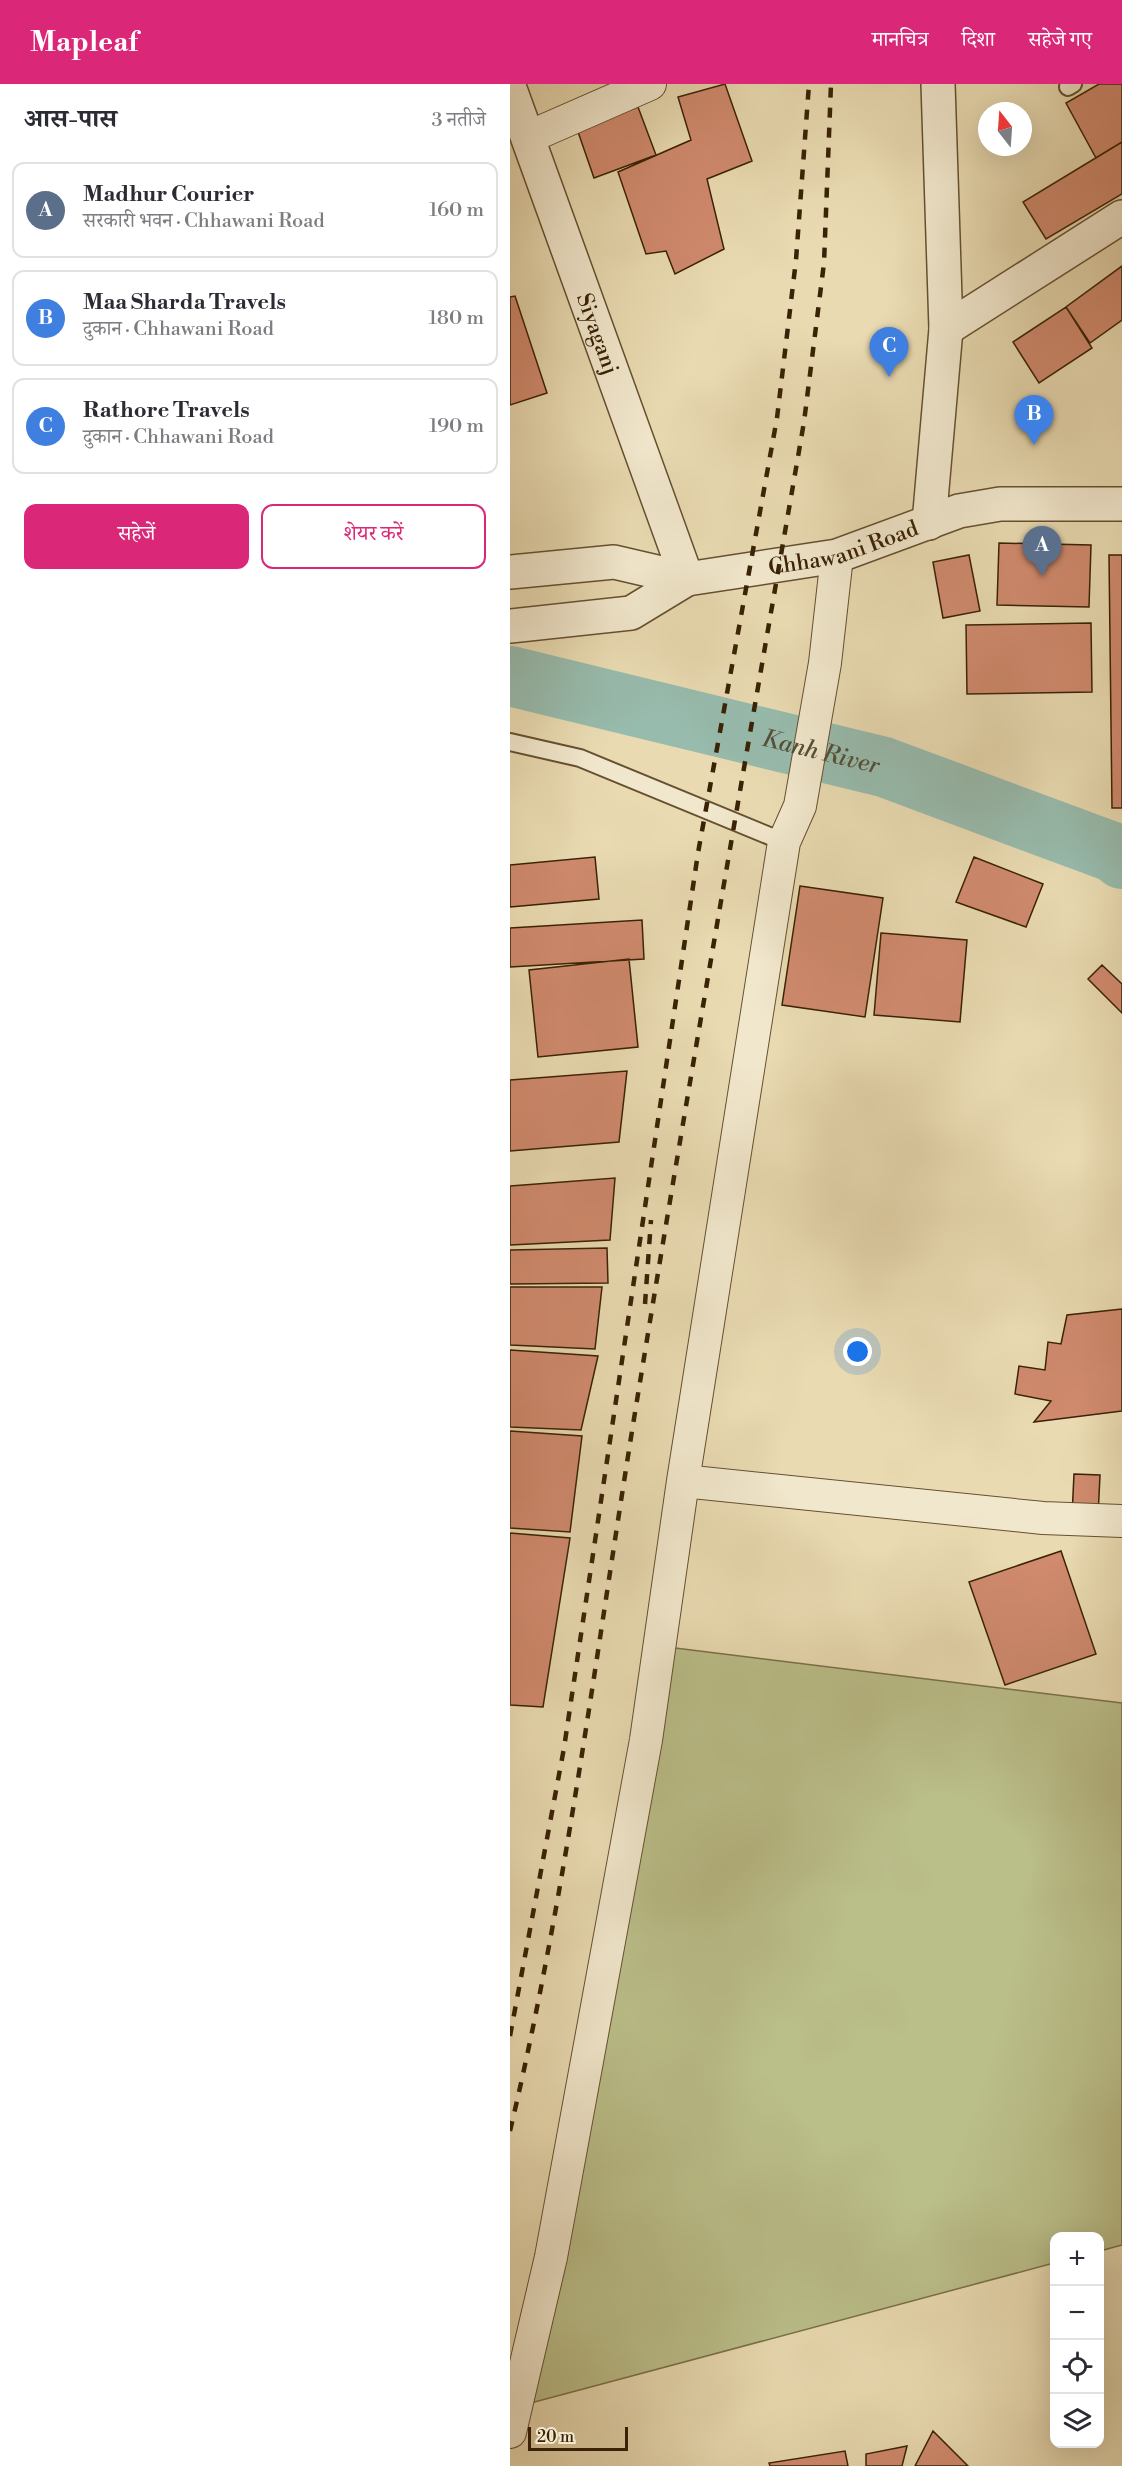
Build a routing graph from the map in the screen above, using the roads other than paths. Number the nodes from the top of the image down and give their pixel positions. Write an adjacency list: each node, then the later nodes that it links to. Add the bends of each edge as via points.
1 (650, 84): 4 (street)
2 (938, 84): 6 (street)
3 (510, 89): 4 (street, Siyaganj)
4 (528, 137): 11 (street, Siyaganj)
5 (1122, 217): 6 (street)
6 (946, 329): 8 (street)
7 (1122, 504): 8 (street, Chhawani Road, via 1000,504 958,512)
8 (929, 524): 9 (street, Chhawani Road)
9 (837, 556): 11 (street, Chhawani Road); 14 (street, via 825,663 800,806)
10 (510, 572): 11 (street, Chhawani Road, via 614,562)
11 (687, 579): 12 (street, via 631,613)
12 (510, 626)
13 (510, 742): 14 (lane, via 580,758)
14 (784, 842): 15 (street)
15 (683, 1481): 16 (street, via 1044,1518); 17 (street, via 646,1740 551,2257)
16 (1122, 1521)
17 (510, 2432)

